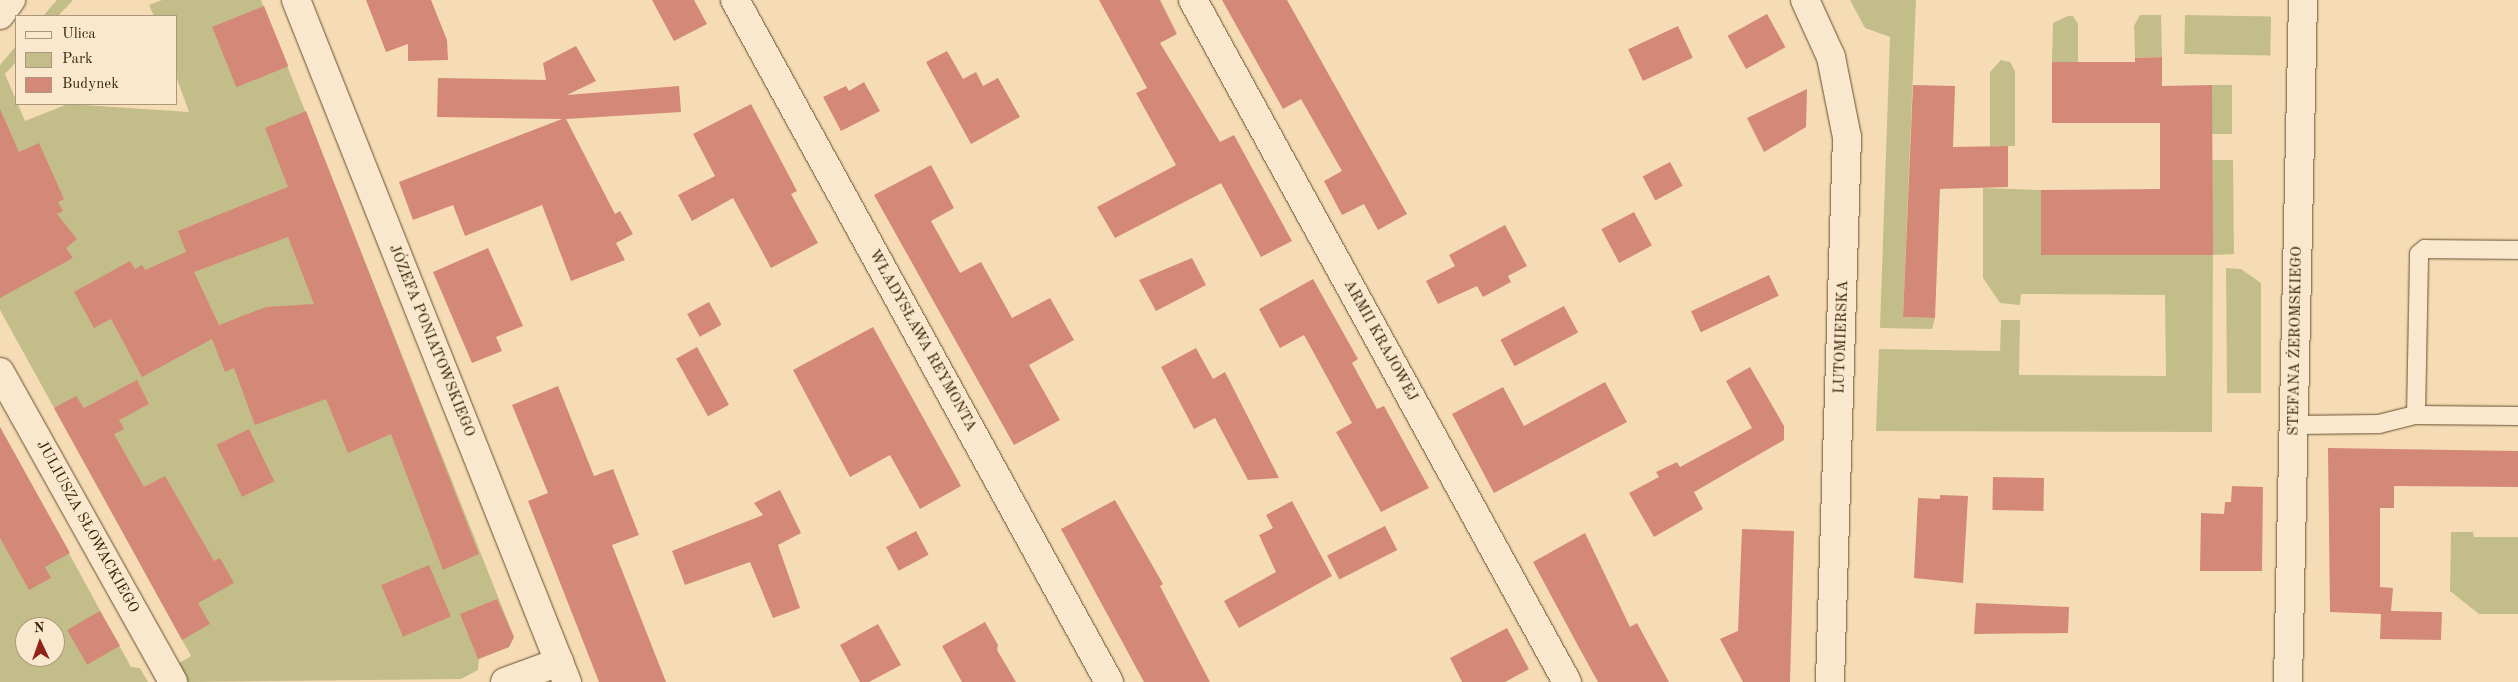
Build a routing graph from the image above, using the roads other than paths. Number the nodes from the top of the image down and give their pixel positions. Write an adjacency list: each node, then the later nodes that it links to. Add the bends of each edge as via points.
1 (12, 0): 7 (street)
2 (296, 0): 13 (street, JÓZEFA PONIATOWSKIEGO)
3 (735, 0): 16 (street, WŁADYSŁAWA REYMONTA)
4 (1192, 0): 17 (street, ARMII KRAJOWEJ)
5 (1805, 0): 18 (street, LUTOMIERSKA, via 1831,57 1847,137)
6 (2303, 0): 12 (street, STEFANA ŻEROMSKIEGO)
7 (0, 15)
8 (2518, 250): 10 (lane, via 2425,249 2419,254)
9 (0, 372): 14 (street, JULIUSZA SŁOWACKIEGO)
10 (2416, 416): 11 (lane); 12 (lane, via 2380,424)
11 (2518, 416)
12 (2295, 425): 19 (street, STEFANA ŻEROMSKIEGO)
13 (563, 672): 15 (street)
14 (173, 682)
15 (505, 682)
16 (1109, 682)
17 (1567, 682)
18 (1830, 682)
19 (2288, 682)

